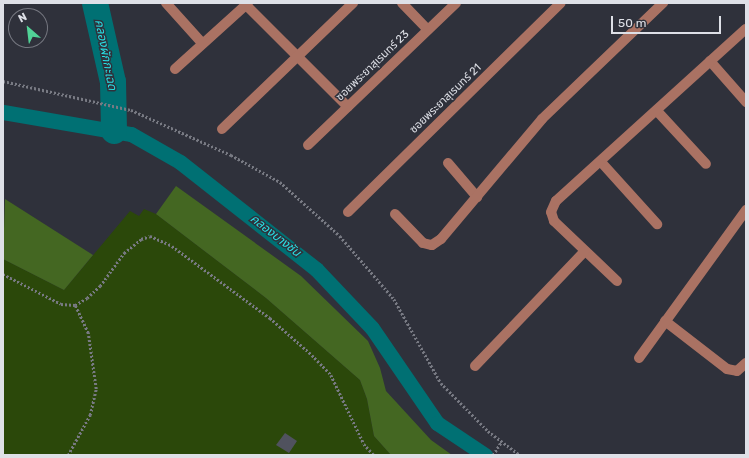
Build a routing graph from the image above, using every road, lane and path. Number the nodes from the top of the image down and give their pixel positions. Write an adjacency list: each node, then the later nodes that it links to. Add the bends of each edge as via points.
1 (166, 3): 10 (street)
2 (353, 3): 11 (street)
3 (402, 3): 9 (street)
4 (456, 3): 9 (street, ซอยพระยาสุเรนทร์ 23)
5 (561, 3): 25 (street, ซอยพระยาสุเรนทร์ 21)
6 (663, 3): 23 (street, via 542,119)
7 (247, 4): 10 (street); 11 (street)
8 (746, 28): 12 (street)
9 (428, 30): 16 (street, ซอยพระยาสุเรนทร์ 23)
10 (202, 43): 13 (street)
11 (297, 56): 16 (street); 18 (street)
12 (710, 61): 15 (street); 17 (street)
13 (175, 69)
14 (3, 81): 36 (path, via 131,110 231,155 280,182 340,236 389,293 441,383)
15 (746, 102)
16 (348, 107): 19 (street, ซอยพระยาสุเรนทร์ 23)
17 (657, 111): 20 (street); 22 (street)
18 (222, 129)
19 (308, 146)
20 (601, 162): 27 (street); 28 (street, via 556,201 551,212 554,221)
21 (448, 163): 23 (street)
22 (706, 164)
23 (477, 197): 26 (street, via 441,239 432,245 423,243)
24 (746, 210): 32 (street)
25 (348, 212)
26 (395, 214)
27 (657, 224)
28 (584, 252): 30 (street); 35 (street)
29 (3, 274): 31 (path, via 61,304)
30 (617, 281)
31 (75, 305): 37 (path, via 88,333 96,389 90,415); 38 (path, via 100,286 124,253 141,240 150,236 172,246 270,318 312,355 331,375 364,444)
32 (665, 321): 33 (street); 34 (street, via 727,369 737,371)
33 (639, 358)
34 (746, 363)
35 (475, 366)
36 (501, 443): 39 (path); 40 (path)
37 (68, 455)
38 (374, 455)
39 (493, 455)
40 (520, 455)

